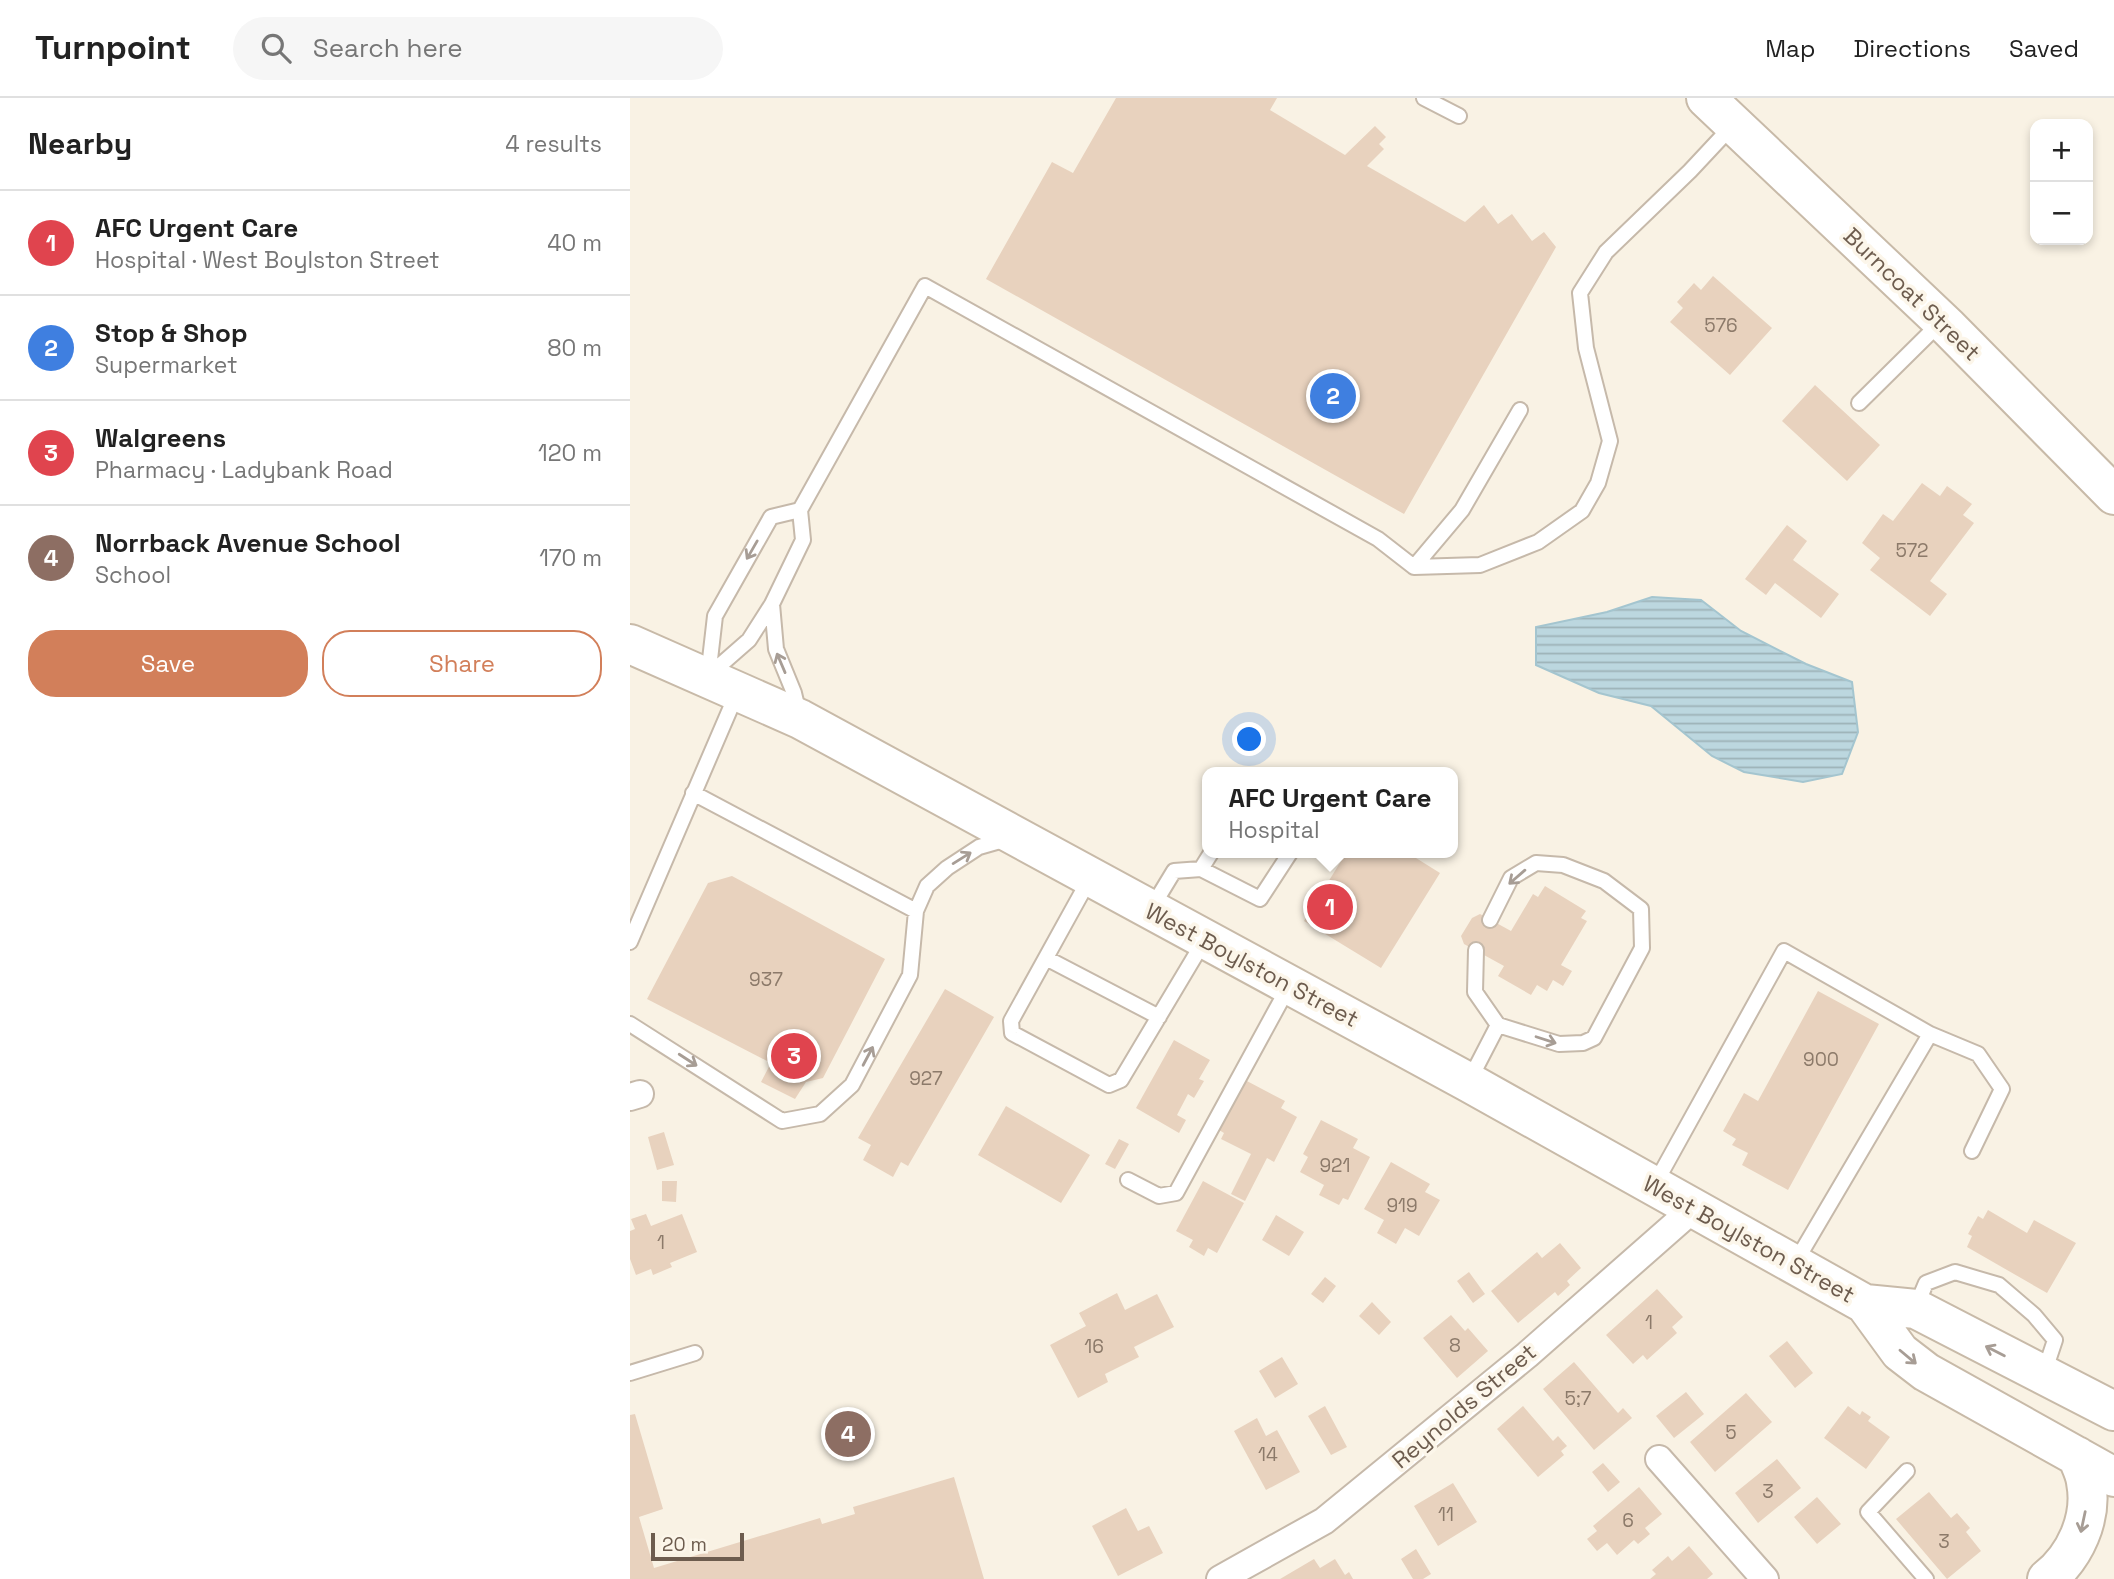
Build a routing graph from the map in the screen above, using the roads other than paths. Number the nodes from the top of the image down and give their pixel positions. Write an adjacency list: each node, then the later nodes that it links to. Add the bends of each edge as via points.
1 (1424, 98): 3 (lane)
2 (1706, 98): 4 (main road, Burncoat Street)
3 (1460, 116)
4 (1734, 124): 5 (main road, Burncoat Street); 10 (lane, via 1606,252 1580,293 1586,348 1610,441 1598,483 1582,511 1538,542 1480,565)
5 (1942, 321): 6 (lane); 8 (main road, Burncoat Street)
6 (1859, 403)
7 (1520, 410): 10 (lane, via 1462,510)
8 (2114, 495)
9 (800, 510): 10 (lane, via 925,286 1378,539); 11 (lane, via 803,540); 13 (lane, one-way to 13, via 771,517 715,616)
10 (1414, 567)
11 (772, 604): 13 (lane); 14 (lane, one-way to 11, via 776,649)
12 (630, 644): 13 (main road, West Boylston Street)
13 (723, 684): 14 (main road, West Boylston Street); 15 (lane)
14 (800, 719): 16 (main road, West Boylston Street)
15 (693, 793): 22 (lane); 25 (lane)
16 (1015, 837): 20 (main road, West Boylston Street); 22 (lane, one-way to 16, via 927,887 947,868 979,847)
17 (1208, 858): 19 (lane)
18 (1287, 858): 19 (lane, via 1260,899)
19 (1201, 869): 21 (lane, via 1174,871)
20 (1090, 877): 21 (main road, West Boylston Street); 27 (lane)
21 (1150, 910): 24 (main road, West Boylston Street)
22 (916, 911): 30 (lane, one-way to 22, via 782,1121 820,1114 852,1085 910,975)
23 (1490, 919): 31 (lane, one-way to 23, via 1559,1044 1594,1038 1642,948 1641,909 1604,881 1563,865 1536,863 1511,877)
24 (1204, 940): 28 (main road, West Boylston Street); 29 (lane)
25 (630, 942)
26 (1476, 950): 31 (lane, via 1475,992)
27 (1046, 958): 29 (lane); 29 (lane, via 1012,1021 1013,1033 1109,1085 1121,1080)
28 (1290, 985): 33 (main road, West Boylston Street); 35 (lane, via 1176,1193 1159,1196)
29 (1159, 1017)
30 (630, 1024)
31 (1499, 1025): 33 (lane)
32 (1930, 1034): 34 (lane, via 1978,1054 2003,1089); 36 (lane, via 1784,951); 38 (lane)
33 (1468, 1082): 36 (main road, West Boylston Street)
34 (1972, 1151)
35 (1128, 1181)
36 (1654, 1185): 37 (main road, West Boylston Street)
37 (1693, 1209): 38 (main road, West Boylston Street); 49 (street, Reynolds Street, via 1527,1355 1324,1521)
38 (1794, 1265): 39 (main road, West Boylston Street)
39 (1866, 1304): 40 (main road, West Boylston Street); 45 (main road, West Boylston Street, one-way to 45, via 1900,1352 1926,1372)
40 (1916, 1309): 43 (main road, West Boylston Street, one-way to 40); 43 (lane, via 1926,1283 1955,1272 1999,1285 2055,1340)
41 (695, 1353): 42 (lane)
42 (630, 1373)
43 (2043, 1375): 44 (main road, West Boylston Street)
44 (2114, 1411)
45 (2077, 1456): 48 (main road, West Boylston Street); 52 (main road, one-way to 52, via 2086,1481 2087,1504 2079,1542)
46 (1659, 1459): 50 (street)
47 (1907, 1471): 51 (lane, via 1868,1512)
48 (2114, 1477)
49 (1220, 1579)
50 (1765, 1579)
51 (1926, 1579)
52 (2047, 1579)

